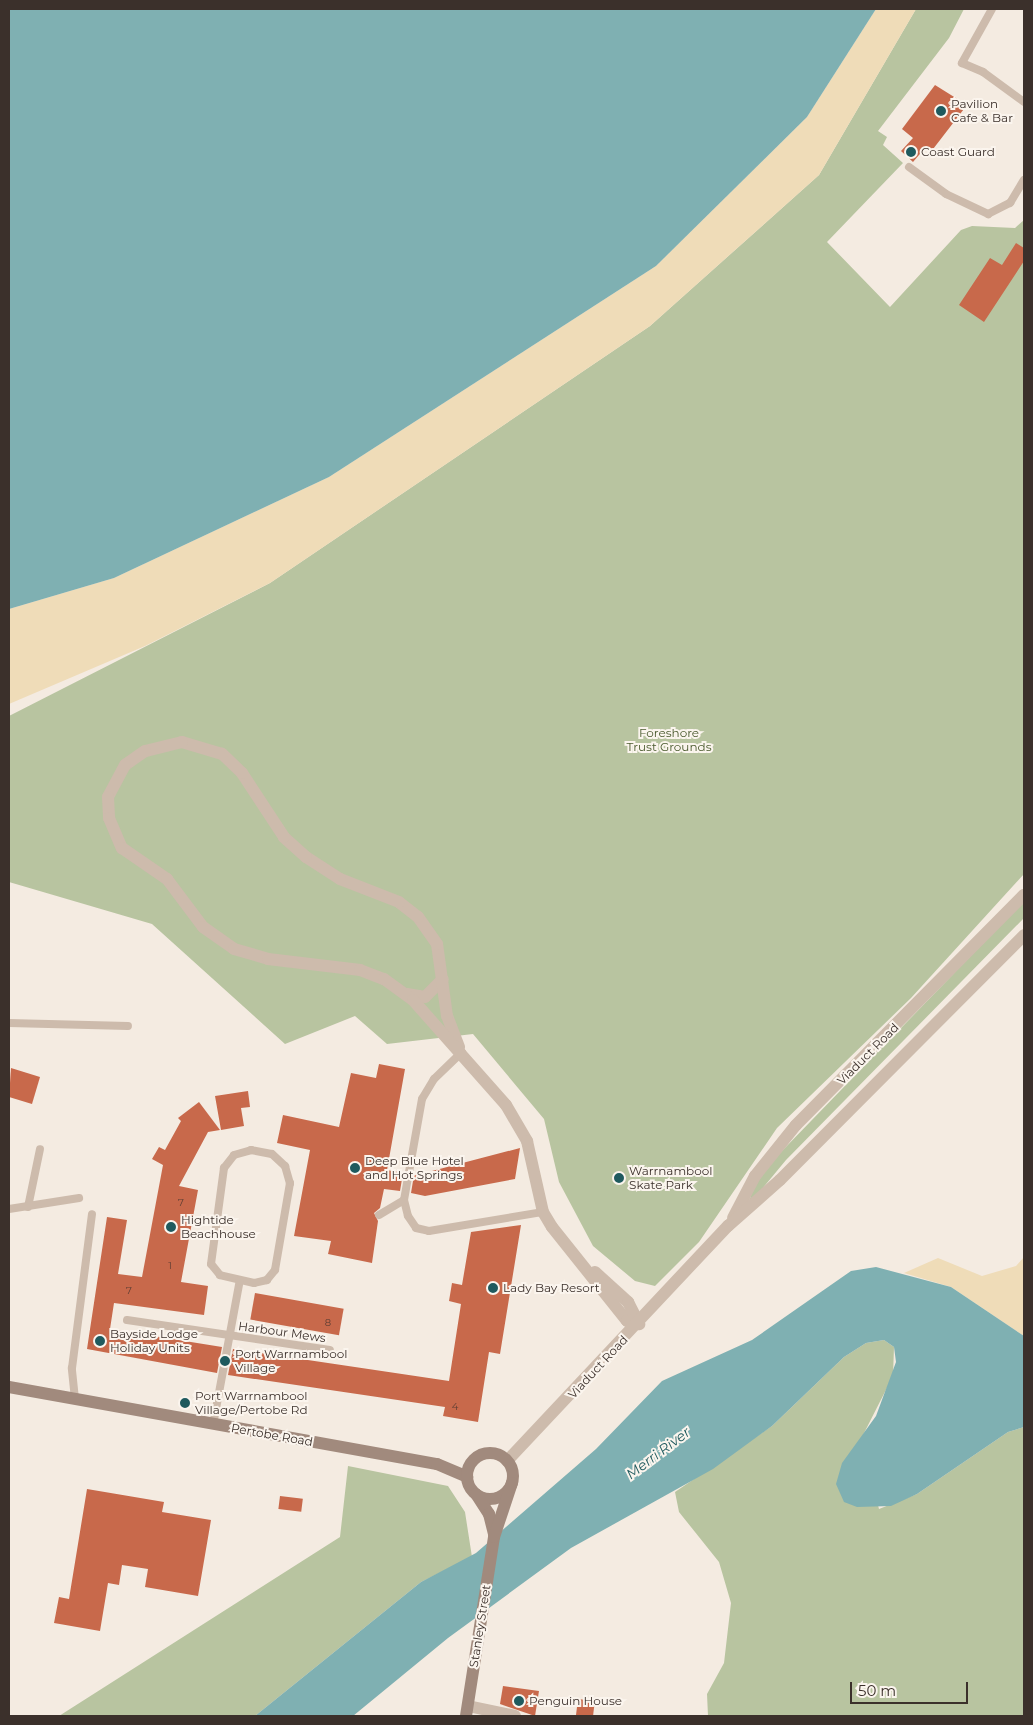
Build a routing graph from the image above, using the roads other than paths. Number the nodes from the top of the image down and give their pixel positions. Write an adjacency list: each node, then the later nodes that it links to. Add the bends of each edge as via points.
1 (992, 9): 2 (lane, via 962,63 983,72)
2 (1024, 102)
3 (909, 167): 4 (lane, via 946,194 988,214 1010,203)
4 (1024, 180)
5 (1024, 895): 20 (street, Viaduct Road, via 796,1125 755,1176)
6 (1024, 935): 20 (street, Viaduct Road, via 780,1180)
7 (443, 977): 8 (street, via 438,989 426,997); 8 (street, via 437,944 418,917 399,902 340,879 306,857 284,837 242,773 222,754 187,742 156,747 131,760 117,775 108,807 116,840 167,879 199,922 221,942 262,958 360,970); 11 (street, via 447,1016)
8 (403, 992): 11 (street)
9 (9, 1023): 10 (lane)
10 (128, 1026)
11 (460, 1050): 14 (lane, via 434,1079 422,1099); 17 (street, via 519,1125 531,1153)
12 (40, 1149): 15 (lane)
13 (79, 1198): 15 (lane)
14 (404, 1200): 17 (lane, via 416,1228 430,1230); 19 (lane)
15 (28, 1207): 16 (lane)
16 (9, 1209)
17 (543, 1212): 23 (street, via 627,1320)
18 (92, 1214): 27 (lane, via 72,1368)
19 (379, 1215)
20 (728, 1226): 23 (street, Viaduct Road)
21 (240, 1280): 21 (lane, via 220,1275 211,1264 224,1168 234,1155 251,1150 272,1154 285,1166 290,1183 275,1270 267,1280 254,1283); 24 (lane)
22 (127, 1320): 24 (lane, Harbour Mews)
23 (639, 1324): 30 (street, Viaduct Road)
24 (230, 1336): 25 (lane, Harbour Mews); 28 (lane)
25 (330, 1350)
26 (9, 1387): 27 (street, Pertobe Road)
27 (75, 1398): 28 (street, Pertobe Road)
28 (213, 1425): 31 (street, Pertobe Road)
29 (473, 1461): 30 (street, via 490,1453); 31 (street, Pertobe Road); 32 (street)
30 (507, 1461): 33 (street)
31 (448, 1467): 32 (street, Pertobe Road)
32 (467, 1478): 34 (street)
33 (512, 1483): 34 (street, via 497,1498); 35 (street, Stanley Street)
34 (476, 1494): 35 (street, Stanley Street, via 489,1514)
35 (494, 1537): 36 (street, Stanley Street)
36 (467, 1711): 37 (street)
37 (515, 1716)

